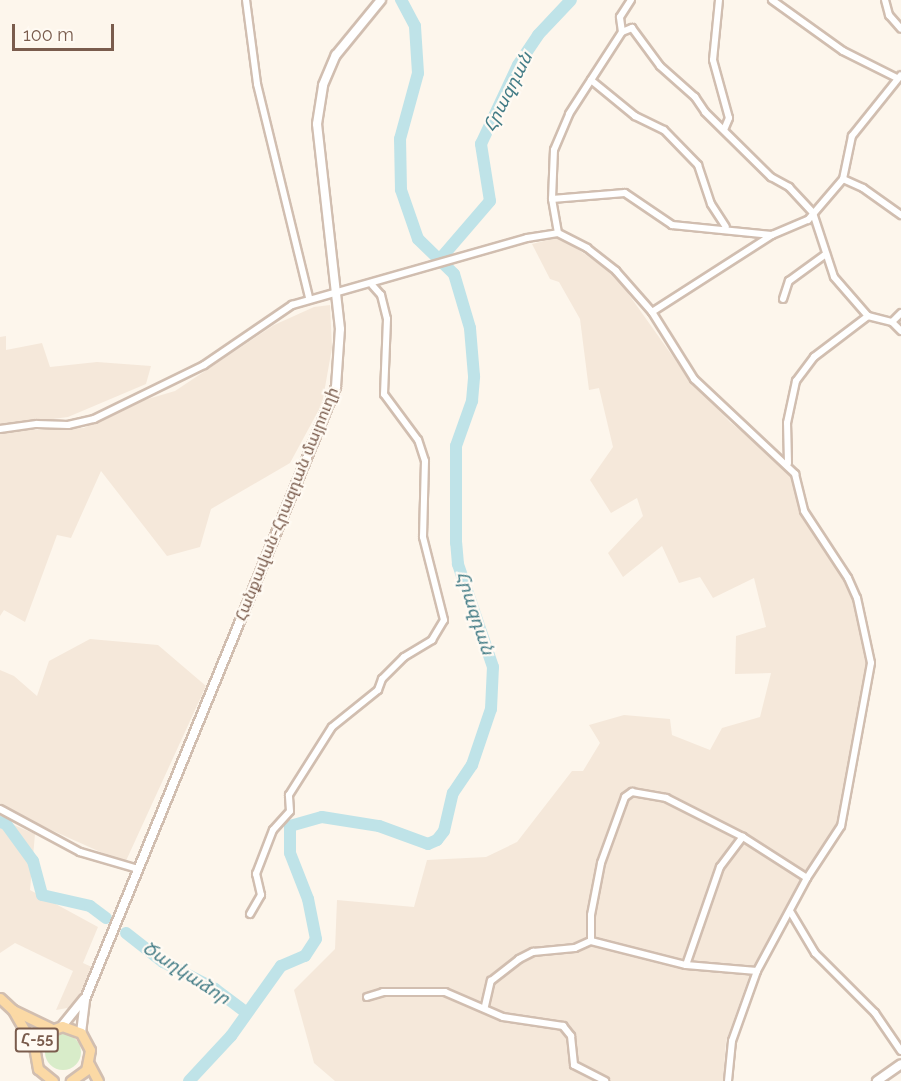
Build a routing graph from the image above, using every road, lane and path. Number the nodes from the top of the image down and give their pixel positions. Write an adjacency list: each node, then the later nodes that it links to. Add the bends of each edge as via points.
1 (246, 0): 22 (street, via 257,84)
2 (631, 0): 8 (street, via 620,17)
3 (719, 0): 11 (street, via 713,60 729,118)
4 (772, 0): 9 (street, via 843,51)
5 (885, 0): 7 (street, via 889,15)
6 (380, 2): 21 (main road, Հանքավան-Հրազդան մայրուղի, via 336,55 323,85 317,124)
7 (901, 29)
8 (622, 32): 10 (street); 11 (street, via 632,28 660,66)
9 (899, 77): 12 (street, via 852,136)
10 (591, 80): 13 (street, via 569,114 554,150); 16 (street, via 635,116 664,130 698,165 711,204)
11 (724, 130): 14 (street)
12 (843, 179): 14 (street); 15 (street)
13 (552, 199): 16 (street, via 625,193 672,225); 17 (street)
14 (813, 213): 18 (street, via 808,220); 19 (street)
15 (901, 214)
16 (726, 227): 18 (street)
17 (558, 233): 20 (street, via 463,256); 24 (street, via 587,248 615,271)
18 (772, 235): 24 (street)
19 (826, 254): 23 (street, via 789,281); 26 (street, via 834,277)
20 (372, 285): 21 (street); 36 (street, via 381,295 387,319 384,394 418,440 424,461 423,537 444,620 432,640 404,657 382,679 378,690 332,727 289,795 291,811 273,830 256,874 261,895)
21 (337, 291): 22 (street); 33 (main road, Հանքավան-Հրազդան մայրուղի, via 340,329 336,387)
22 (309, 298): 29 (street, via 264,321 189,374 94,419 68,425)
23 (783, 299)
24 (652, 312): 30 (street, via 694,379)
25 (901, 313): 27 (street)
26 (868, 316): 27 (street); 30 (street, via 814,357 796,381 787,423)
27 (892, 322): 28 (street)
28 (901, 331)
29 (0, 429)
30 (788, 463): 34 (street, via 795,474 804,511 857,598 871,663 841,826)
31 (0, 809): 33 (street, via 80,852)
32 (743, 837): 34 (street); 37 (street, via 666,798 632,792 625,797 601,863 591,915); 38 (street, via 720,867)
33 (138, 869): 42 (main road, Հանքավան-Հրազդան մայրուղի)
34 (807, 878): 35 (street)
35 (790, 911): 39 (street); 49 (street, via 815,953 874,1013)
36 (250, 914)
37 (591, 941): 38 (street); 43 (street, via 575,948 533,952 519,959 491,981)
38 (686, 965): 39 (street)
39 (756, 971): 56 (street, via 732,1041)
40 (368, 997): 43 (street, via 383,992 445,992)
41 (0, 998): 44 (main road, Հ-55)
42 (85, 999): 45 (main road, Հանքավան-Հրազդան մայրուղի); 47 (main road, Հանքավան-Հրազդան մայրուղի)
43 (485, 1006): 55 (street, via 503,1017 563,1026 571,1036 574,1065)
44 (13, 1010): 46 (main road, Հ-55); 48 (main road, Հ-55)
45 (62, 1026): 46 (main road, Հ-55); 47 (main road, Հ-55)
46 (50, 1028): 48 (main road, Հ-55)
47 (81, 1033): 50 (main road, Հ-55, via 89,1045)
48 (34, 1047): 52 (main road, Հ-55, via 35,1064)
49 (901, 1051)
50 (89, 1064): 53 (main road); 54 (main road, Հ-55)
51 (901, 1064): 57 (main road)
52 (48, 1080)
53 (76, 1080)
54 (98, 1081)
55 (605, 1081)
56 (728, 1081)
57 (878, 1081)

